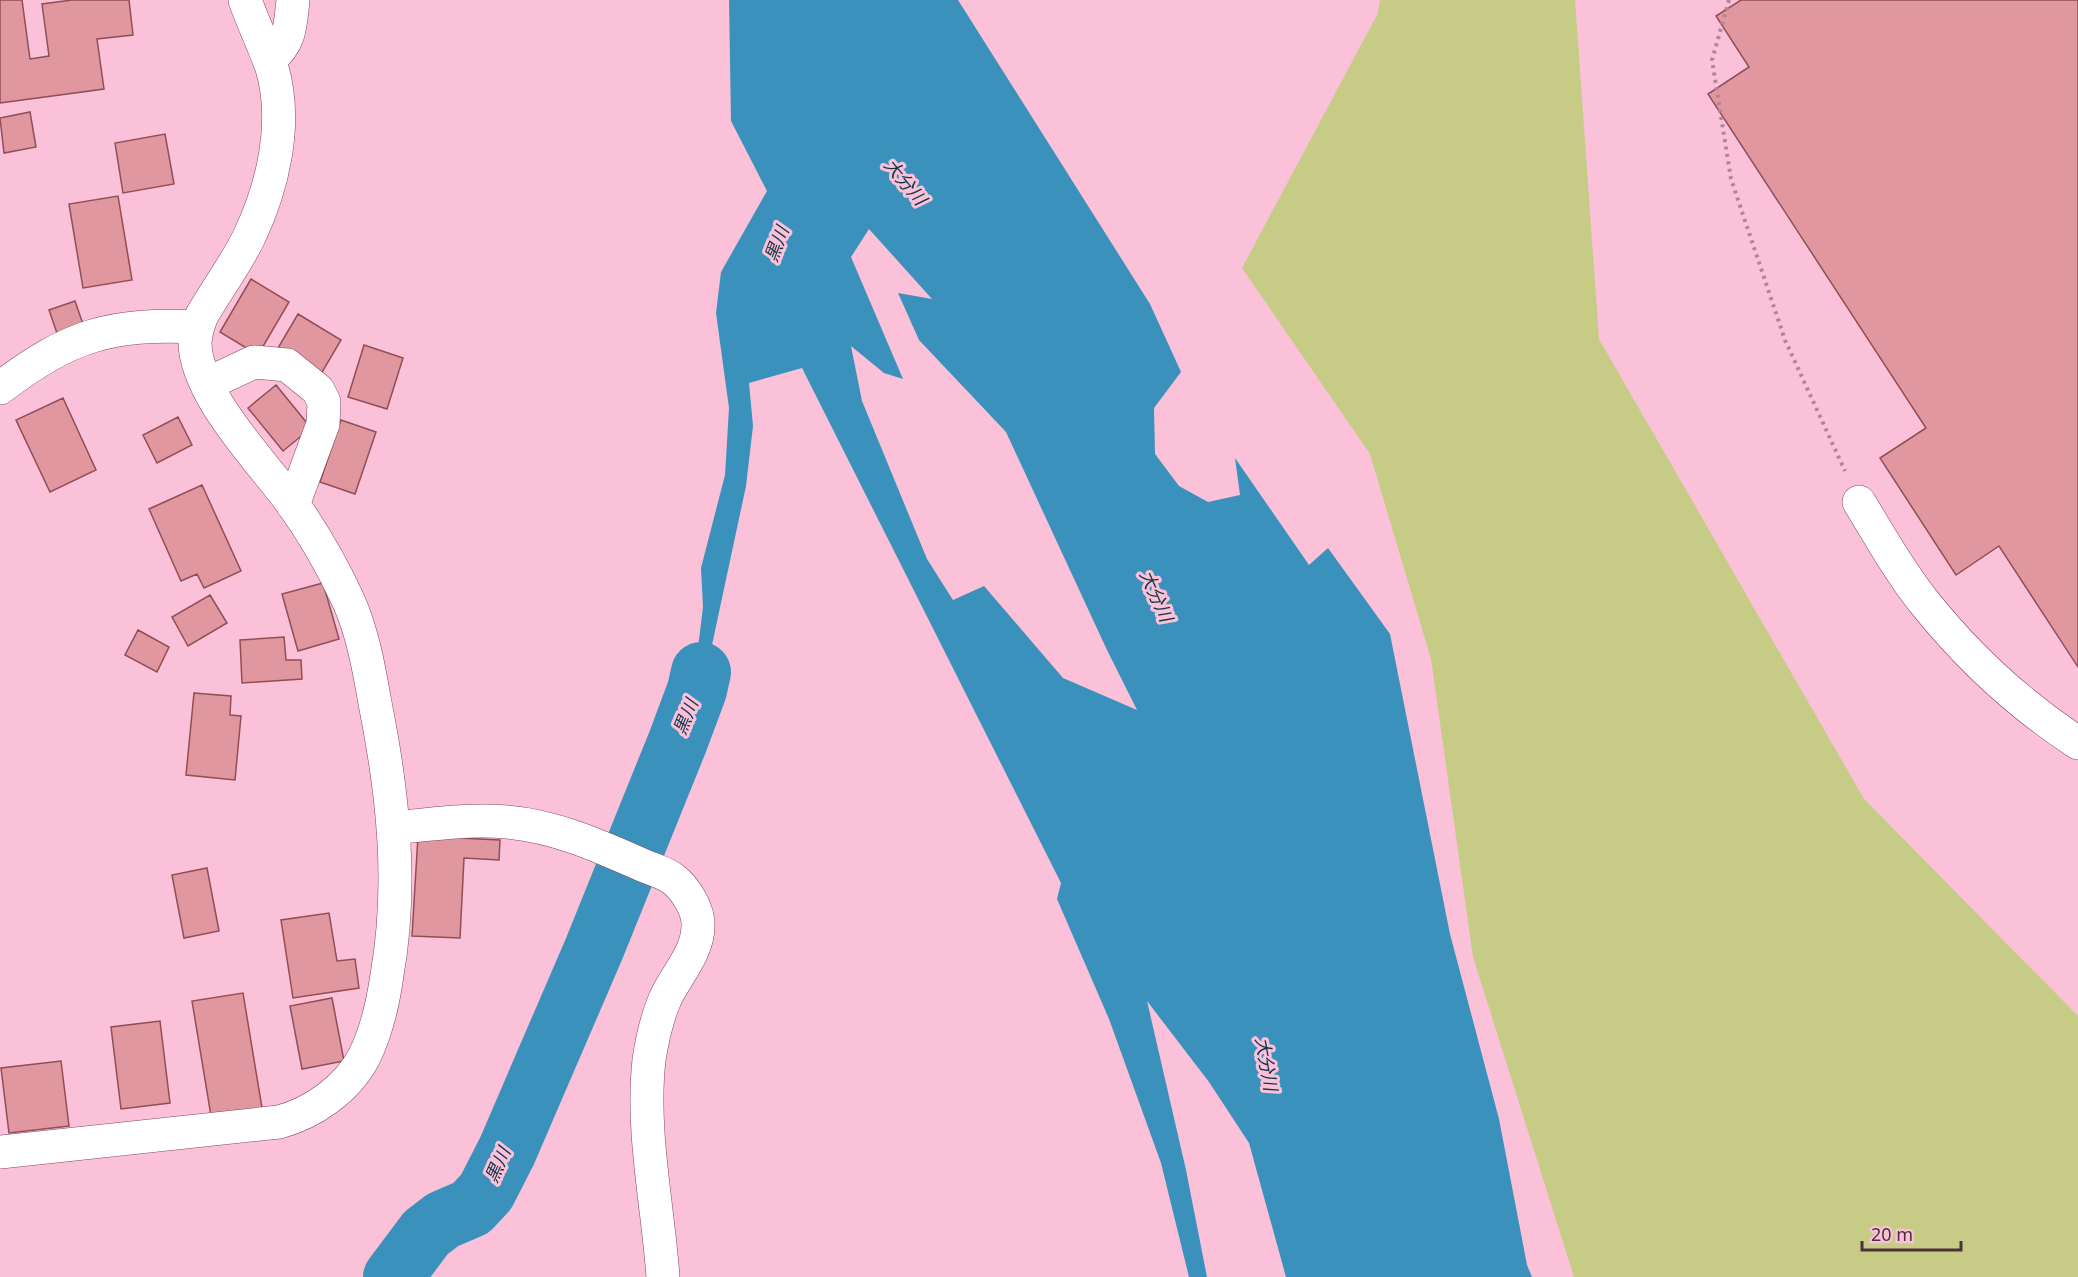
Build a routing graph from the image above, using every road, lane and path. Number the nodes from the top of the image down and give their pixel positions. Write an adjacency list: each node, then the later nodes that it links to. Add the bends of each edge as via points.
1 (245, 0): 4 (street)
2 (293, 0): 4 (street, via 286,42)
3 (1729, 0): 8 (path, via 1712,60 1731,178 1785,340)
4 (268, 60): 5 (street, via 277,98 278,135 273,170 248,239)
5 (197, 327): 6 (street, via 195,343); 7 (street, via 143,326 97,333 45,357)
6 (207, 384): 9 (street, via 224,414); 9 (street, via 254,362 287,365 318,390 324,402 323,424)
7 (0, 388)
8 (1859, 502): 10 (street, via 1923,601 1949,630 2012,693)
9 (293, 505): 11 (street, via 331,566 365,649)
10 (2078, 743)
11 (394, 828): 12 (street, via 395,905 381,1016 363,1058 345,1082 320,1104 279,1122); 13 (street, via 454,822 530,825 586,840 673,879 694,907 698,936 657,1020 649,1061 648,1128)
12 (0, 1152)
13 (663, 1277)

